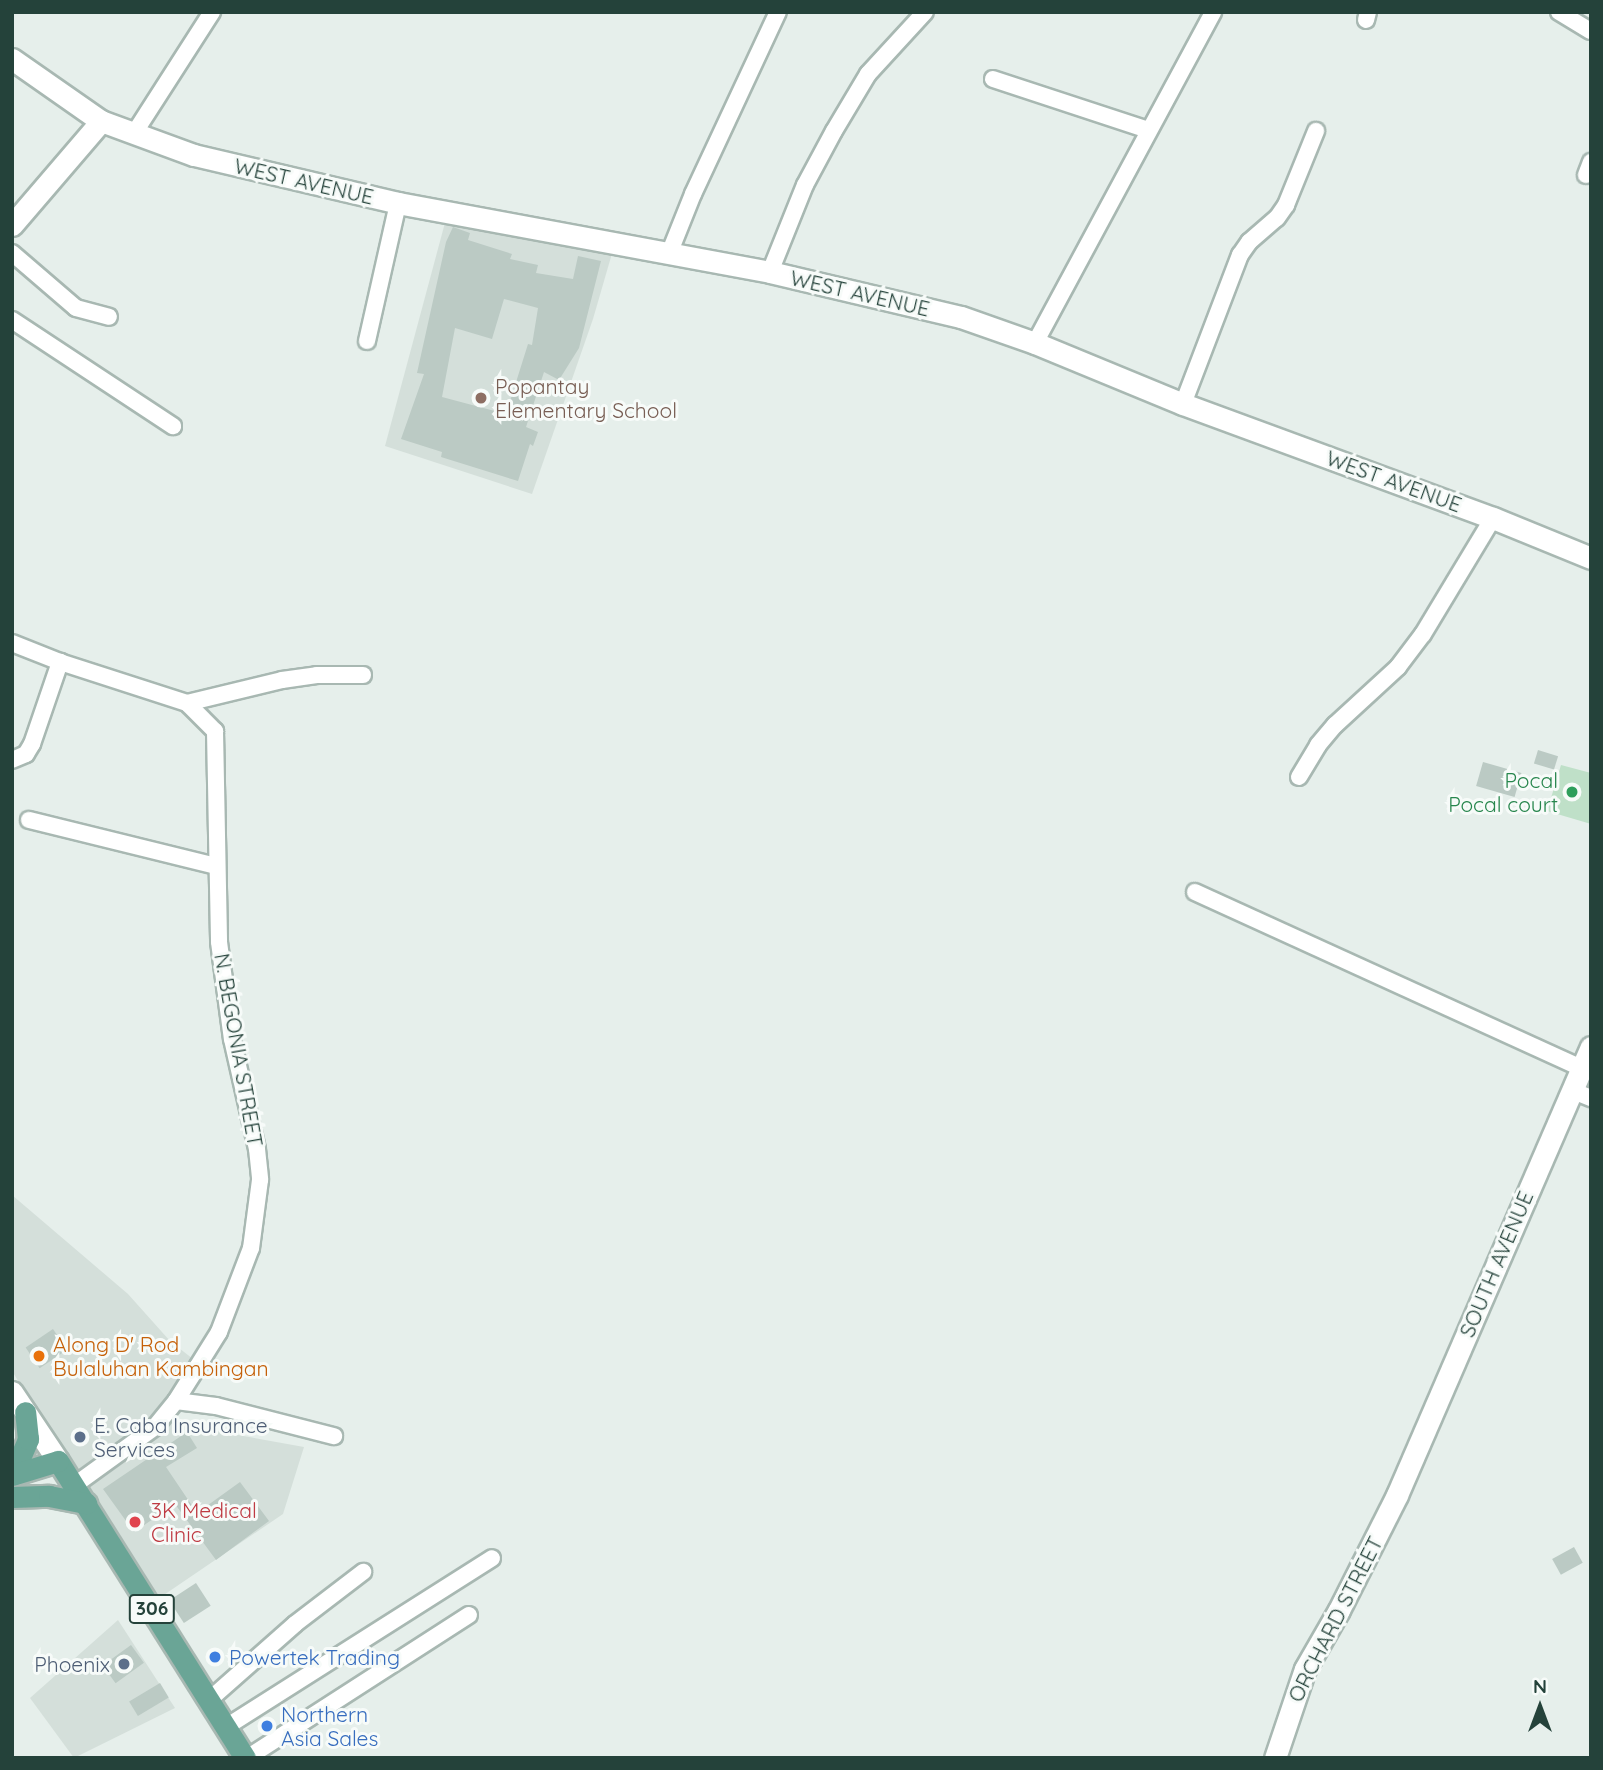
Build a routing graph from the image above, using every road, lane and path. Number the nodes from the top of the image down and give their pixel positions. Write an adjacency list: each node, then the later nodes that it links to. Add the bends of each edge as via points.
1 (212, 12): 12 (street)
2 (778, 12): 16 (street)
3 (925, 12): 17 (street, via 868,74 834,131)
4 (1213, 12): 10 (street)
5 (1559, 12): 6 (street)
6 (1591, 31)
7 (12, 59): 9 (street, WEST AVENUE)
8 (993, 79): 10 (street)
9 (101, 121): 12 (street, WEST AVENUE); 14 (street)
10 (1149, 130): 21 (street)
11 (1316, 131): 22 (street, via 1286,205 1240,255)
12 (135, 132): 13 (street, WEST AVENUE, via 194,155)
13 (398, 203): 16 (street, WEST AVENUE); 20 (street)
14 (12, 225)
15 (12, 253): 18 (street, via 76,308)
16 (669, 254): 17 (street, WEST AVENUE)
17 (770, 272): 21 (street, WEST AVENUE, via 961,317)
18 (109, 317)
19 (12, 320): 23 (street)
20 (367, 341)
21 (1035, 343): 22 (street, WEST AVENUE)
22 (1183, 404): 24 (street, WEST AVENUE)
23 (173, 426)
24 (1493, 518): 25 (street, WEST AVENUE); 31 (street, via 1423,634 1398,667 1335,725)
25 (1591, 558)
26 (12, 643): 27 (street, N. BEGONIA STREET)
27 (60, 662): 29 (street, N. BEGONIA STREET); 30 (street, via 33,744 26,754)
28 (363, 675): 29 (street, via 282,680)
29 (187, 703): 33 (street, N. BEGONIA STREET, via 210,723 217,742)
30 (12, 760)
31 (1299, 777)
32 (29, 820): 33 (street)
33 (216, 866): 40 (street, N. BEGONIA STREET, via 222,972 260,1180 251,1248 237,1290 219,1332)
34 (1195, 892): 36 (street)
35 (1591, 1047): 36 (street, SOUTH AVENUE)
36 (1581, 1068): 37 (street, SOUTH AVENUE)
37 (1571, 1090): 38 (street); 46 (street, SOUTH AVENUE)
38 (1591, 1098)
39 (12, 1392): 41 (street, 306)
40 (176, 1401): 42 (street, via 216,1406); 47 (street, N. BEGONIA STREET, via 155,1427)
41 (25, 1412): 43 (street, 306); 44 (main road, via 28,1439)
42 (334, 1436)
43 (58, 1461): 45 (main road); 47 (main road, 306); 48 (main road, via 40,1487)
44 (12, 1466)
45 (12, 1475)
46 (1402, 1482): 55 (street, ORCHARD STREET, via 1305,1669)
47 (81, 1494): 48 (main road); 52 (main road, 306)
48 (12, 1495)
49 (492, 1558): 53 (street)
50 (363, 1572): 52 (street, via 295,1624)
51 (469, 1615): 54 (street)
52 (208, 1701): 53 (main road, 306)
53 (226, 1727): 54 (main road, 306)
54 (246, 1758)
55 (1275, 1758)

